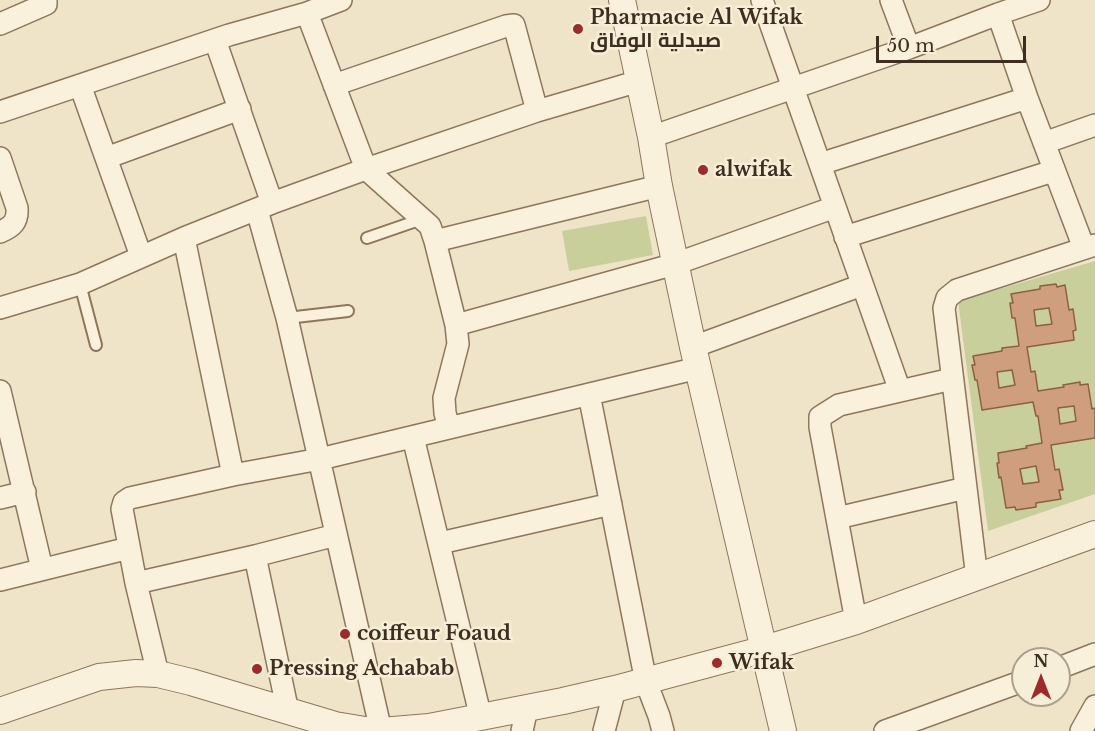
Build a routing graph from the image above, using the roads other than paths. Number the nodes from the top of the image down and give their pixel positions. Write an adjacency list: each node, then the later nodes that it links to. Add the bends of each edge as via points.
1 (622, 0): 12 (street)
2 (762, 0): 15 (street)
3 (891, 0): 11 (street)
4 (1039, 0): 8 (street)
5 (51, 1): 9 (street)
6 (334, 1): 7 (street)
7 (307, 13): 10 (street); 14 (street)
8 (998, 14): 11 (street); 16 (street)
9 (0, 24)
10 (215, 40): 13 (street); 17 (street)
11 (909, 48): 15 (street)
12 (639, 81): 18 (street); 21 (street)
13 (80, 85): 19 (street); 24 (street)
14 (334, 85): 18 (street, via 514,25); 26 (street)
15 (793, 89): 21 (street); 25 (street)
16 (1027, 98): 22 (street); 25 (street)
17 (240, 109): 24 (street); 29 (street)
18 (537, 111): 26 (street)
19 (0, 112)
20 (1095, 125): 22 (street)
21 (651, 137): 28 (street)
22 (1044, 143): 27 (street)
23 (0, 158): 32 (street, via 17,215 13,226)
24 (106, 158): 38 (street)
25 (820, 164): 30 (street)
26 (366, 169): 29 (street); 31 (street)
27 (1053, 171): 33 (street); 37 (street)
28 (659, 186): 36 (street); 39 (street)
29 (264, 207): 34 (street); 44 (street)
30 (835, 207): 33 (street); 39 (street)
31 (422, 219): 35 (lane); 36 (street, via 430,226)
32 (0, 232)
33 (845, 237): 41 (street)
34 (184, 238): 38 (street); 55 (street)
35 (367, 238)
36 (435, 241): 45 (street)
37 (1089, 246): 48 (street, via 957,290 947,298 944,309)
38 (141, 256): 40 (street)
39 (675, 264): 45 (street); 47 (street)
40 (80, 284): 42 (street); 46 (lane)
41 (862, 285): 47 (street); 50 (street)
42 (0, 308)
43 (348, 311): 44 (lane)
44 (287, 318): 54 (street)
45 (456, 325): 52 (street, via 458,344 444,398)
46 (96, 345)
47 (696, 357): 51 (street); 71 (street)
48 (952, 379): 50 (street); 56 (street)
49 (0, 390): 57 (street)
50 (900, 391): 60 (street, via 839,405 820,417)
51 (589, 394): 52 (street); 59 (street)
52 (449, 428): 53 (street)
53 (414, 437): 54 (street); 63 (street)
54 (320, 459): 55 (street); 62 (street)
55 (233, 476): 64 (street, via 124,502)
56 (966, 488): 60 (street); 67 (street)
57 (25, 492): 58 (street); 66 (street)
58 (0, 498)
59 (611, 504): 63 (street); 75 (street)
60 (837, 518): 70 (street)
61 (1095, 534): 67 (street)
62 (336, 535): 65 (street); 85 (street)
63 (440, 543): 81 (street)
64 (129, 548): 66 (street); 69 (street)
65 (255, 556): 69 (street); 80 (street)
66 (42, 569): 68 (street)
67 (977, 578): 70 (street)
68 (0, 580)
69 (136, 583): 74 (street)
70 (856, 621): 71 (street)
71 (765, 649): 75 (street); 88 (street)
72 (1095, 654): 73 (street)
73 (1071, 663)
74 (158, 674): 79 (street, via 99,677); 80 (street)
75 (646, 682): 77 (street); 87 (street)
76 (1011, 685): 84 (street)
77 (615, 689): 82 (street); 86 (street)
78 (1095, 706): 89 (street)
79 (0, 711)
80 (288, 712): 83 (street)
81 (481, 718): 82 (street); 85 (street)
82 (524, 720)
83 (345, 729): 85 (street)
84 (894, 729)
85 (381, 731)
86 (604, 731)
87 (663, 731)
88 (783, 731)
89 (1081, 731)

